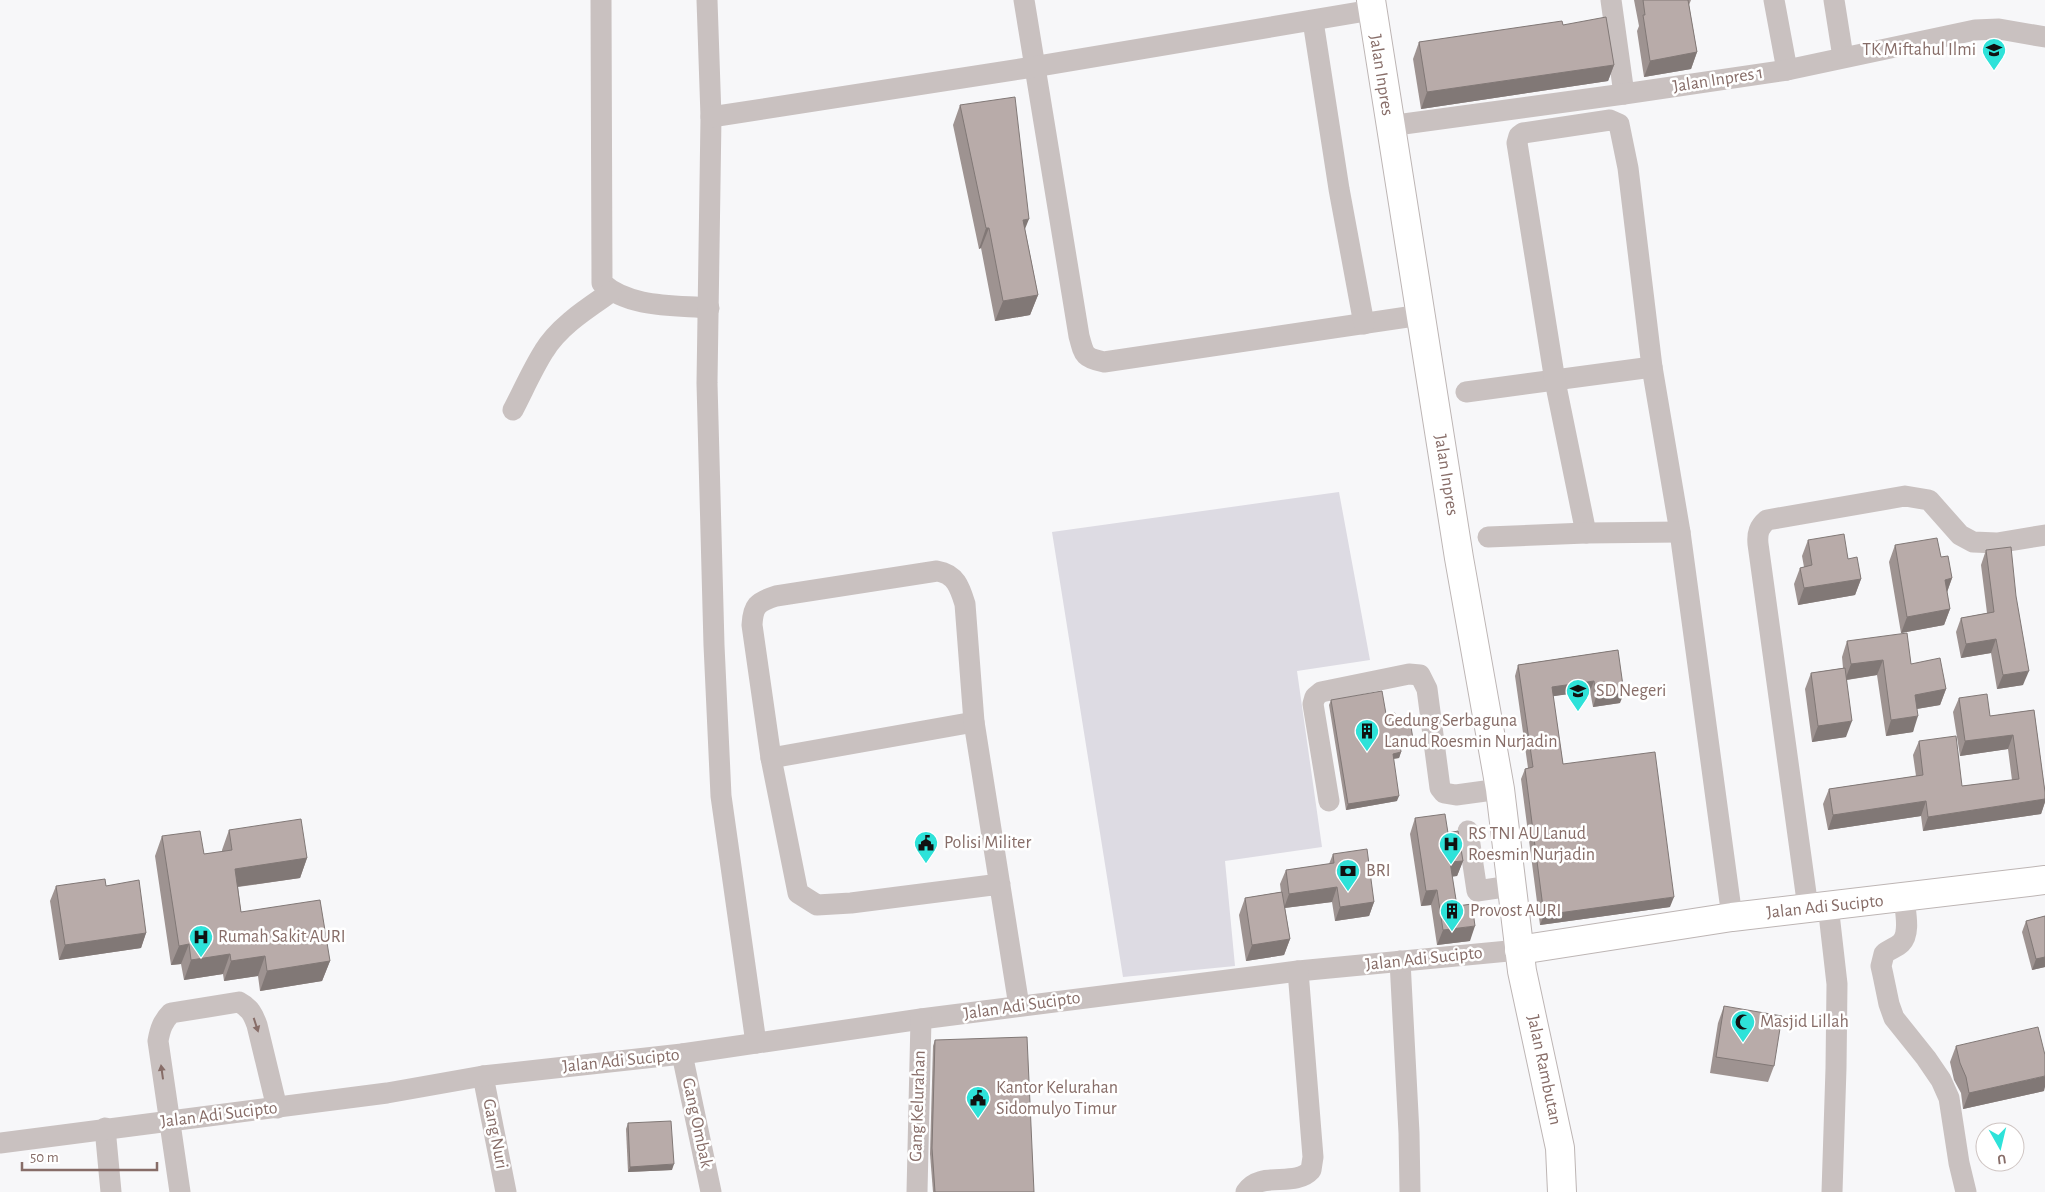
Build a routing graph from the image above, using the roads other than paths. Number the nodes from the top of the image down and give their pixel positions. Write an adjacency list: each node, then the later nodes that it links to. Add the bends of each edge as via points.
1 (601, 0): 16 (street, via 602,283)
2 (707, 0): 14 (street)
3 (1024, 0): 11 (street)
4 (1611, 0): 13 (street)
5 (1774, 0): 12 (street)
6 (1834, 0): 10 (street)
7 (1371, 5): 8 (street); 15 (main road, Jalan Inpres)
8 (1313, 22): 11 (street); 19 (street)
9 (2045, 37): 10 (street, Jalan Inpres 1, via 2000,29 1975,30)
10 (1843, 57): 12 (street, Jalan Inpres 1)
11 (1033, 67): 14 (street); 19 (street, via 1079,336 1083,352 1090,359 1104,362)
12 (1787, 70): 13 (street, Jalan Inpres 1)
13 (1624, 94): 15 (street, Jalan Inpres 1)
14 (711, 117): 17 (street)
15 (1389, 126): 18 (main road, Jalan Inpres)
16 (611, 292): 17 (street, via 647,303); 23 (street, via 583,312 544,350)
17 (709, 308): 44 (street, via 707,383 721,796)
18 (1421, 315): 19 (street); 30 (main road, Jalan Inpres)
19 (1364, 324)
20 (1652, 368): 21 (street); 21 (street, via 1628,168 1619,124 1610,120 1523,133 1518,140); 25 (street)
21 (1555, 381): 22 (street); 24 (street)
22 (1466, 392)
23 (513, 410)
24 (1586, 532): 25 (street); 27 (street)
25 (1680, 532): 38 (street)
26 (2045, 535): 37 (street, via 1997,543 1974,542 1960,535 1929,500 1905,496 1767,520 1761,525 1757,534 1758,544)
27 (1488, 537)
28 (974, 722): 29 (street); 29 (street, via 965,604 960,586 946,572 776,596 763,600 752,612); 34 (street)
29 (772, 758): 34 (street, via 798,893 817,905)
30 (1500, 789): 31 (street, via 1456,795 1444,793 1440,788 1427,689 1420,675 1409,674 1321,692 1315,697 1313,704); 35 (main road, Jalan Inpres)
31 (1329, 801)
32 (1468, 831): 35 (street, via 1477,891)
33 (2045, 880): 36 (main road, Jalan Adi Sucipto)
34 (1000, 884): 42 (street)
35 (1511, 886): 39 (main road, Jalan Inpres)
36 (1904, 898): 37 (main road, Jalan Adi Sucipto); 60 (street, via 1905,938 1884,954 1882,975 1894,1018 1926,1058 1949,1098)
37 (1818, 907): 38 (main road, Jalan Adi Sucipto); 59 (street, via 1837,984)
38 (1732, 917): 39 (main road, Jalan Adi Sucipto)
39 (1519, 950): 40 (street, Jalan Adi Sucipto); 58 (main road, Jalan Rambutan, via 1558,1139)
40 (1400, 961): 41 (street, Jalan Adi Sucipto); 57 (street)
41 (1298, 971): 42 (street, Jalan Adi Sucipto); 56 (street, via 1313,1157 1311,1170 1300,1177 1258,1182 1250,1185)
42 (1019, 1006): 43 (street, Jalan Adi Sucipto)
43 (921, 1019): 44 (street, Jalan Adi Sucipto); 55 (street, Gang Kelurahan)
44 (756, 1043): 45 (street, Jalan Adi Sucipto)
45 (682, 1054): 46 (street, Jalan Adi Sucipto); 54 (street, Gang Ombak)
46 (483, 1076): 47 (street, Jalan Adi Sucipto); 53 (street, Gang Nuri)
47 (277, 1108): 48 (street, Jalan Adi Sucipto); 48 (street, one-way to 47, via 158,1041 165,1019 171,1013 239,1002 252,1013 257,1025)
48 (169, 1121): 49 (street, Jalan Adi Sucipto); 52 (street)
49 (105, 1128): 50 (street, Jalan Adi Sucipto); 51 (street)
50 (0, 1143)
51 (111, 1192)
52 (180, 1192)
53 (506, 1192)
54 (711, 1192)
55 (917, 1192)
56 (1246, 1192)
57 (1410, 1192)
58 (1562, 1192)
59 (1832, 1192)
60 (1966, 1192)

